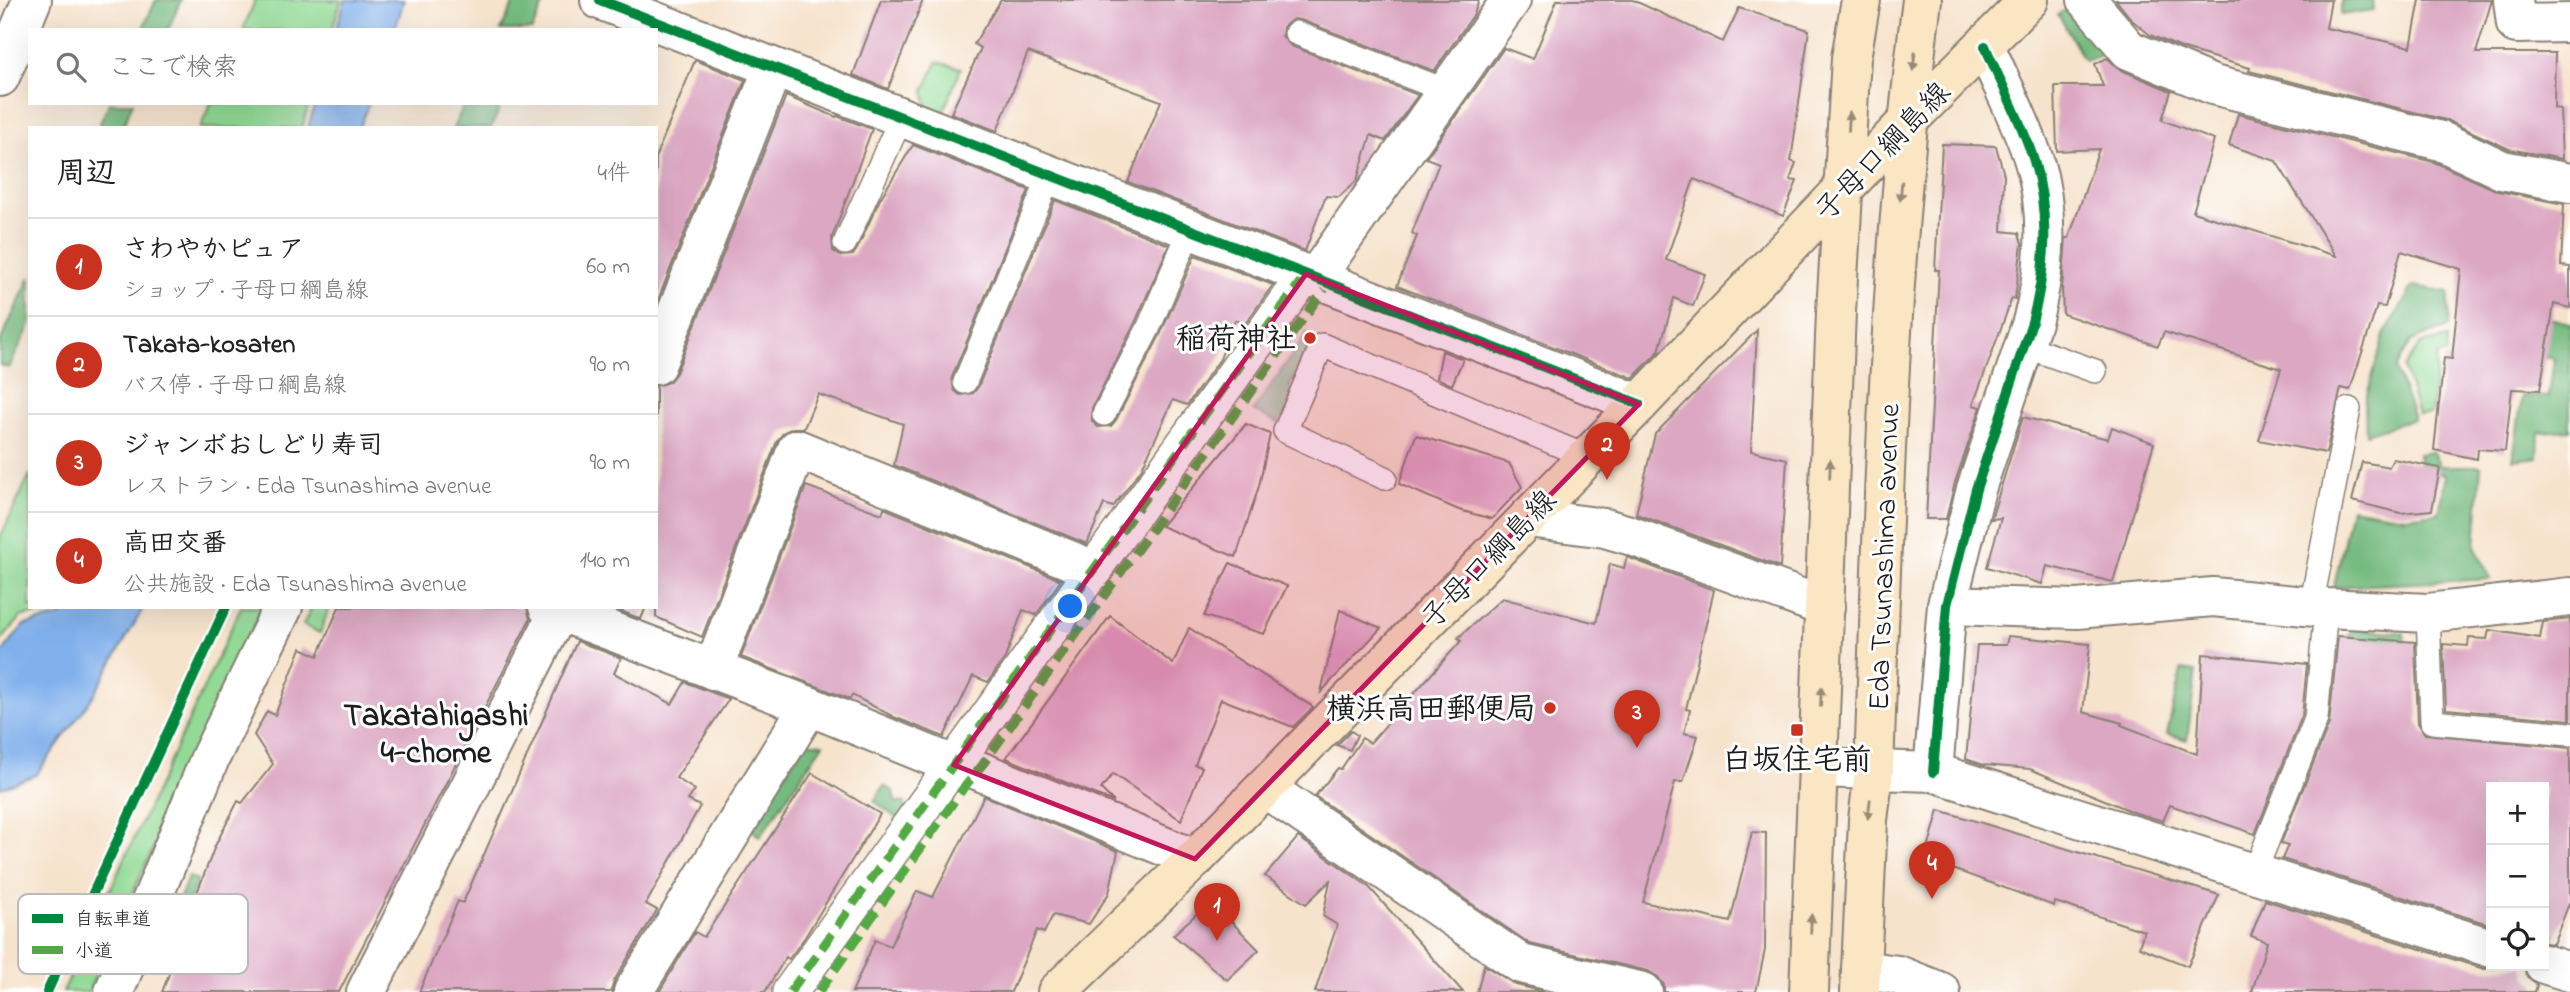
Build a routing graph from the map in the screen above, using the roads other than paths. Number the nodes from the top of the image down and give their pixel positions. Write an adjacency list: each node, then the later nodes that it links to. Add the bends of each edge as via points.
1 (32, 0): 13 (street)
2 (600, 0): 12 (street)
3 (1511, 0): 14 (street)
4 (1861, 0): 19 (main road, Eda Tsunashima avenue, one-way to 4, via 1851,58)
5 (1922, 0): 16 (main road, Eda Tsunashima avenue, one-way to 16)
6 (2029, 0): 11 (main road, 子母口綱島線)
7 (2087, 0): 18 (street, via 2129,50 2213,85 2441,141 2502,170)
8 (2513, 0): 9 (street, via 2516,23)
9 (2570, 23)
10 (1296, 33): 14 (lane)
11 (1985, 46): 16 (main road, 子母口綱島線); 23 (street, via 2034,162 2042,208 2042,277)
12 (773, 68): 15 (street); 24 (street)
13 (0, 77)
14 (1447, 91): 22 (street)
15 (901, 118): 17 (street); 21 (lane)
16 (1906, 123): 19 (main road, 子母口綱島線); 46 (main road, Eda Tsunashima avenue, one-way to 46, via 1895,259)
17 (1050, 175): 20 (street); 26 (lane)
18 (2570, 183)
19 (1845, 189): 27 (main road, 子母口綱島線); 36 (main road, Eda Tsunashima avenue, one-way to 19)
20 (1190, 230): 22 (street); 29 (lane, via 1148,329)
21 (845, 243)
22 (1317, 279): 27 (street); 33 (street); 44 (street)
23 (2025, 346): 25 (lane); 35 (street, via 1976,489)
24 (658, 360)
25 (2095, 371)
26 (965, 382)
27 (1639, 404): 30 (main road, 子母口綱島線)
28 (2349, 409): 37 (lane)
29 (1104, 414)
30 (1587, 457): 31 (lane, via 1322,345 1284,431); 32 (main road, 子母口綱島線)
31 (1385, 478)
32 (1528, 518): 36 (street, via 1629,535); 48 (main road, 子母口綱島線)
33 (1094, 570): 41 (street, via 797,449); 44 (street)
34 (2570, 597): 40 (street)
35 (1947, 605): 37 (street, via 2077,609 2213,597); 47 (street)
36 (1825, 607): 45 (main road, Eda Tsunashima avenue, one-way to 36)
37 (2319, 607): 40 (street); 50 (lane, via 2316,719)
38 (282, 609): 51 (street, via 210,758)
39 (556, 609): 41 (street); 58 (street)
40 (2428, 613): 43 (lane, via 2432,722)
41 (713, 670): 42 (street)
42 (809, 706): 44 (street); 59 (street)
43 (2570, 734)
44 (966, 767): 49 (street); 60 (street); 61 (street)
45 (1818, 768): 46 (street); 64 (main road, Eda Tsunashima avenue, one-way to 45)
46 (1874, 771): 47 (street); 56 (main road, Eda Tsunashima avenue, one-way to 56)
47 (1933, 772): 50 (street)
48 (1265, 788): 49 (main road, 子母口綱島線); 63 (street, via 1521,964)
49 (1195, 859): 62 (main road, 子母口綱島線)
50 (2254, 874): 52 (street)
51 (154, 894)
52 (2486, 946)
53 (2549, 966): 54 (street)
54 (2570, 972)
55 (121, 974): 57 (street)
56 (1861, 981): 65 (street, via 1898,975)
57 (114, 992)
58 (366, 992)
59 (633, 992)
60 (790, 992)
61 (819, 992)
62 (1057, 992)
63 (1643, 992)
64 (1809, 992)
65 (1941, 992)

